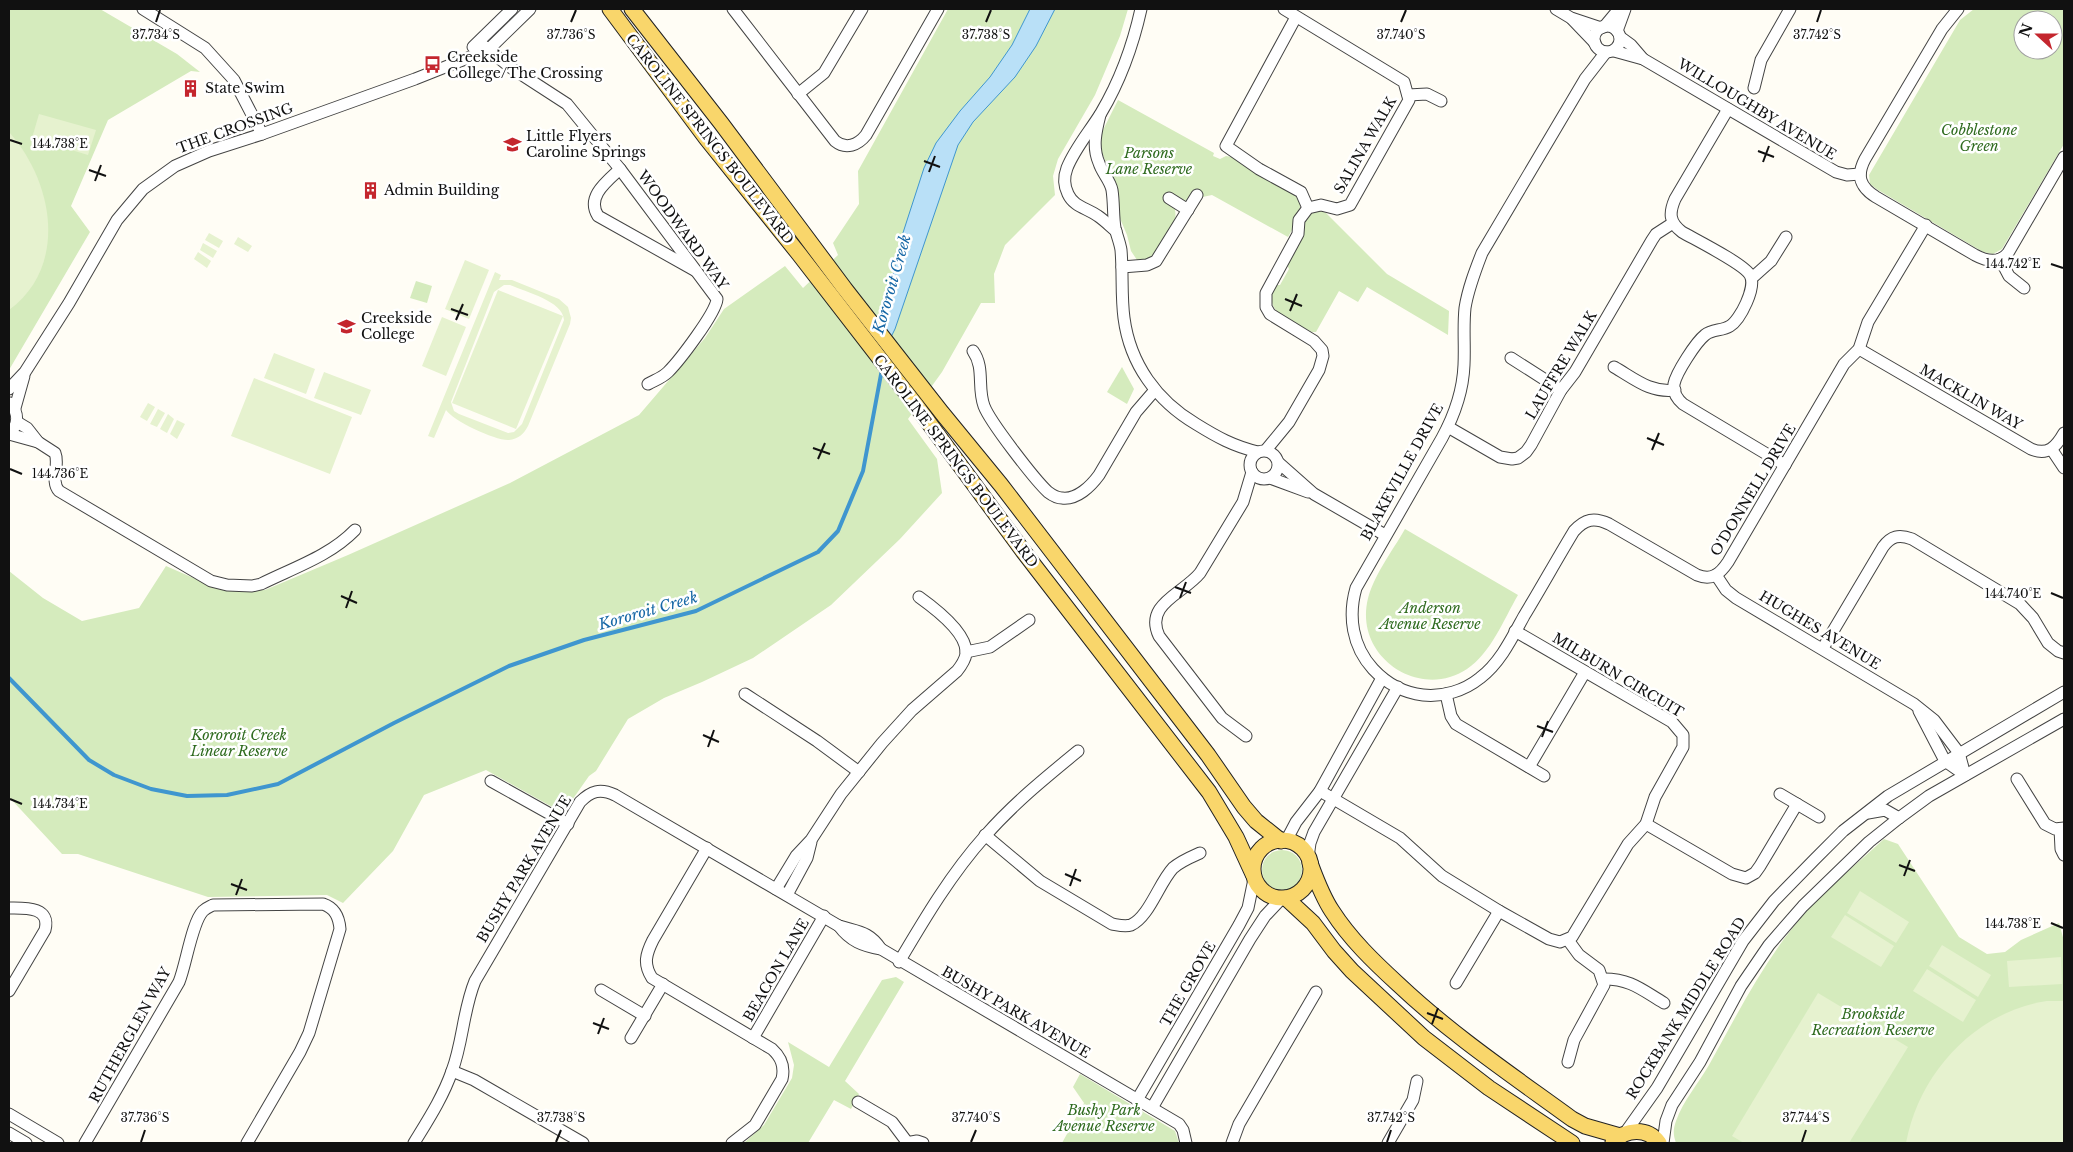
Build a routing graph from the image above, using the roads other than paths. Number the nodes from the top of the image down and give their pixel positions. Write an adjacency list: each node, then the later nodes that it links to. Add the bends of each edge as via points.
1 (143, 9): 29 (street, via 205,48 234,80)
2 (512, 9): 20 (street, THE CROSSING)
3 (530, 9): 20 (street, THE CROSSING)
4 (610, 9): 120 (main road, CAROLINE SPRINGS BOULEVARD, via 1209,792 1229,823)
5 (632, 9): 115 (main road, CAROLINE SPRINGS BOULEVARD, via 918,384 1064,567 1244,807 1256,821)
6 (734, 9): 24 (street)
7 (862, 9): 24 (street, via 824,74)
8 (938, 9): 24 (street, via 866,135 855,145 844,146 835,141)
9 (1141, 9): 28 (street, via 1122,71)
10 (1284, 9): 16 (street, SALINA WALK)
11 (1556, 9): 17 (street)
12 (1619, 9): 18 (street)
13 (1626, 9): 19 (street)
14 (1790, 9): 23 (street, via 1761,60)
15 (1958, 9): 34 (street, via 1930,49 1865,159)
16 (1296, 16): 25 (street, SALINA WALK, via 1404,82); 38 (street, via 1226,146 1259,169 1302,192)
17 (1571, 18): 18 (street); 21 (street)
18 (1603, 27): 19 (street, via 1611,27); 21 (street, via 1596,33)
19 (1618, 34): 21 (street, via 1619,45); 22 (street, WILLOUGHBY AVENUE)
20 (483, 46): 29 (street, THE CROSSING, via 462,60 415,79); 33 (street, WOODWARD WAY, via 567,104)
21 (1603, 48): 22 (street, WILLOUGHBY AVENUE); 63 (street, BLAKEVILLE DRIVE, via 1493,234 1474,273 1465,308 1462,382)
22 (1643, 59): 27 (street, WILLOUGHBY AVENUE)
23 (1754, 88)
24 (798, 94)
25 (1408, 95): 26 (street, SALINA WALK, via 1427,94); 38 (street, SALINA WALK, via 1409,100 1350,205 1337,209 1321,205)
26 (1441, 101)
27 (1728, 109): 34 (street, WILLOUGHBY AVENUE, via 1836,172); 41 (street, via 1675,199 1670,213)
28 (1100, 115): 30 (street); 31 (street)
29 (262, 134): 54 (street, THE CROSSING, via 175,166 143,189 117,220)
30 (1077, 151): 31 (street, via 1086,147); 40 (street, via 1066,169 1067,192 1079,207)
31 (1096, 151): 37 (street, via 1112,189)
32 (2062, 165): 45 (street, via 2008,253)
33 (620, 169): 47 (street, WOODWARD WAY); 47 (street, via 603,184 594,200 598,216)
34 (1860, 174): 42 (street, via 1860,180 1868,191)
35 (1197, 195): 39 (street)
36 (1169, 198): 39 (street)
37 (1113, 204): 40 (street); 43 (street)
38 (1308, 208): 62 (street, via 1299,220 1298,234 1265,299 1270,314 1314,340 1322,350 1319,370)
39 (1188, 210): 46 (street, via 1156,261)
40 (1101, 218): 43 (street)
41 (1673, 223): 48 (street, via 1682,232 1744,269); 58 (street, LAUFFRE WALK, via 1656,234 1575,372)
42 (1926, 225): 45 (street, via 1982,259); 50 (street, O'DONNELL DRIVE, via 1868,322)
43 (1116, 231): 46 (street)
44 (1786, 237): 48 (street, via 1771,262)
45 (2000, 259): 49 (street, via 2009,276)
46 (1122, 267): 57 (street, via 1128,339 1142,373)
47 (698, 272): 55 (street, WOODWARD WAY, via 717,299 716,308 669,371)
48 (1752, 278): 59 (street, via 1751,292 1737,318 1728,327 1709,332 1698,342 1676,378)
49 (2024, 288)
50 (1859, 349): 68 (street, MACKLIN WAY, via 2031,449); 71 (street, O'DONNELL DRIVE, via 1844,364)
51 (973, 351): 57 (street, via 980,362 982,399 989,416 1040,483 1058,498 1072,498 1093,483 1136,412)
52 (1511, 358): 58 (street)
53 (1614, 367): 59 (street, via 1654,390)
54 (25, 372): 56 (street, THE CROSSING); 60 (street, THE CROSSING)
55 (648, 384)
56 (9, 389)
57 (1155, 390): 67 (street, via 1173,409)
58 (1561, 390): 63 (street, LAUFFRE WALK, via 1531,445 1518,458 1500,457)
59 (1675, 390): 71 (street, via 1683,404)
60 (12, 405): 61 (street)
61 (17, 422): 65 (street); 66 (street, via 27,428)
62 (1289, 422): 69 (street); 70 (street)
63 (1448, 427): 78 (street, BLAKEVILLE DRIVE)
64 (2064, 433): 68 (street)
65 (9, 434): 66 (street)
66 (38, 442): 77 (street, via 57,456 55,483 59,490 219,584 261,584 332,550)
67 (1228, 443): 69 (street); 73 (street)
68 (2052, 450): 72 (street)
69 (1262, 451): 70 (street); 73 (street, via 1252,458)
70 (1278, 460): 74 (street, via 1277,472); 75 (street)
71 (1785, 464): 79 (street, O'DONNELL DRIVE, via 1728,562)
72 (2064, 468)
73 (1251, 469): 74 (street, via 1258,478); 76 (street)
74 (1266, 479): 75 (street); 76 (street)
75 (1314, 494): 78 (street)
76 (1242, 502): 93 (street, via 1200,574 1159,608 1154,620 1159,636 1222,718)
77 (355, 530)
78 (1385, 535): 87 (street, BLAKEVILLE DRIVE, via 1356,588 1351,614 1352,628 1360,649 1372,668)
79 (1716, 575): 82 (street, O'DONNELL DRIVE, via 1704,578 1697,575 1609,524 1590,519 1574,530); 83 (street, HUGHES AVENUE, via 1729,594)
80 (919, 597): 84 (street, via 944,616 961,638)
81 (1029, 620): 84 (street, via 990,647)
82 (1515, 631): 86 (street, MILBURN CIRCUIT); 90 (street, O'DONNELL DRIVE, via 1500,657 1482,678)
83 (1823, 648): 85 (street, via 1883,547 1890,539 1900,536 1912,539 2011,597 2027,610 2048,643); 91 (street, HUGHES AVENUE)
84 (966, 652): 98 (street, via 957,671 912,710)
85 (2064, 653)
86 (1585, 672): 97 (street); 111 (street, MILBURN CIRCUIT, via 1672,722 1683,735 1681,753 1655,797)
87 (1390, 683): 90 (street, O'DONNELL DRIVE, via 1417,694); 103 (street); 105 (street)
88 (2064, 692): 95 (street, ROCKBANK MIDDLE ROAD)
89 (745, 694): 98 (street)
90 (1446, 694): 97 (street, via 1456,724)
91 (1914, 704): 95 (street, HUGHES AVENUE, via 1934,720); 96 (street, HUGHES AVENUE)
92 (2064, 719): 99 (street)
93 (1246, 736)
94 (1078, 751): 113 (street, via 1022,798)
95 (1959, 753): 96 (street, ROCKBANK MIDDLE ROAD); 99 (street)
96 (1945, 761): 99 (street); 107 (street, ROCKBANK MIDDLE ROAD)
97 (1529, 767): 100 (street)
98 (859, 772): 114 (street)
99 (1965, 775): 109 (street)
100 (1544, 776)
101 (2017, 779): 112 (street, via 2045,824 2055,830)
102 (492, 781): 110 (street)
103 (1320, 791): 105 (street); 115 (street)
104 (1780, 794): 106 (street)
105 (1333, 799): 119 (street, via 1314,832); 125 (street, via 1400,838 1442,876)
106 (1797, 804): 108 (street); 111 (street, via 1760,866 1746,878 1732,874)
107 (1867, 813): 109 (street, via 1885,810); 147 (street, ROCKBANK MIDDLE ROAD, via 1815,859 1764,913 1724,972 1670,1066)
108 (1819, 817)
109 (1899, 818): 161 (street, via 1869,842 1803,906 1769,945 1741,986 1700,1062 1672,1105)
110 (568, 824): 116 (street, BUSHY PARK AVENUE, via 580,802 590,793 602,790); 140 (street, BUSHY PARK AVENUE, via 475,981)
111 (1646, 824): 127 (street, MILBURN CIRCUIT, via 1628,844 1576,932)
112 (2062, 828): 118 (street, via 2060,840)
113 (986, 835): 117 (street, via 1040,881 1112,924 1123,926 1139,919 1174,868); 128 (street, via 941,893)
114 (811, 840): 121 (street, via 796,856); 122 (street, via 806,858)
115 (1284, 841): 119 (main road, via 1299,846); 120 (main road, via 1271,842 1257,855 1253,864)
116 (707, 848): 121 (street, BUSHY PARK AVENUE); 131 (street, via 646,955 645,964 652,978)
117 (1200, 853)
118 (2064, 855)
119 (1309, 860): 123 (main road, via 1308,881 1303,889); 147 (main road, via 1318,887 1345,930 1412,998 1473,1048 1572,1119)
120 (1254, 876): 123 (main road, via 1265,893); 142 (street, THE GROVE, via 1248,908)
121 (776, 889): 122 (street, BUSHY PARK AVENUE)
122 (787, 895): 126 (street, BUSHY PARK AVENUE)
123 (1284, 898): 144 (street, via 1264,918 1250,939); 160 (main road, via 1313,923 1352,971 1424,1038 1489,1088)
124 (9, 908): 133 (street, via 36,909 46,924)
125 (1499, 911): 127 (street, via 1549,939); 130 (street)
126 (824, 916): 128 (street, BUSHY PARK AVENUE, via 840,926 871,936 881,949); 138 (street, BEACON LANE)
127 (1568, 940): 129 (street)
128 (899, 962): 142 (street, BUSHY PARK AVENUE)
129 (1604, 979): 135 (street, via 1629,982); 139 (street, via 1603,991 1574,1040)
130 (1456, 983)
131 (663, 984): 136 (street); 138 (street)
132 (601, 990): 136 (street)
133 (9, 991)
134 (1316, 992): 158 (street, via 1239,1124)
135 (1664, 1003)
136 (645, 1016): 137 (street)
137 (631, 1038)
138 (753, 1038): 154 (street, via 777,1053 784,1072 755,1125)
139 (1568, 1062)
140 (452, 1071): 152 (street, BUSHY PARK AVENUE); 153 (street, via 474,1080)
141 (1417, 1081): 159 (street, via 1413,1100)
142 (1137, 1100): 144 (street, BUSHY PARK AVENUE)
143 (858, 1102): 155 (street, via 892,1122)
144 (1152, 1108): 157 (street, BUSHY PARK AVENUE, via 1179,1124)
145 (9, 1114): 149 (street)
146 (9, 1133): 148 (street)
147 (1619, 1138): 161 (main road, via 1642,1132)
148 (26, 1143)
149 (58, 1143)
150 (85, 1143): 151 (street, RUTHERGLEN WAY, via 179,982 196,922 203,911 213,905 330,906 338,917 340,929 309,1033)
151 (247, 1143)
152 (414, 1143)
153 (583, 1143)
154 (732, 1143)
155 (906, 1143): 156 (street)
156 (923, 1143)
157 (1186, 1143)
158 (1232, 1143)
159 (1388, 1143)
160 (1572, 1143)
161 (1661, 1143)

